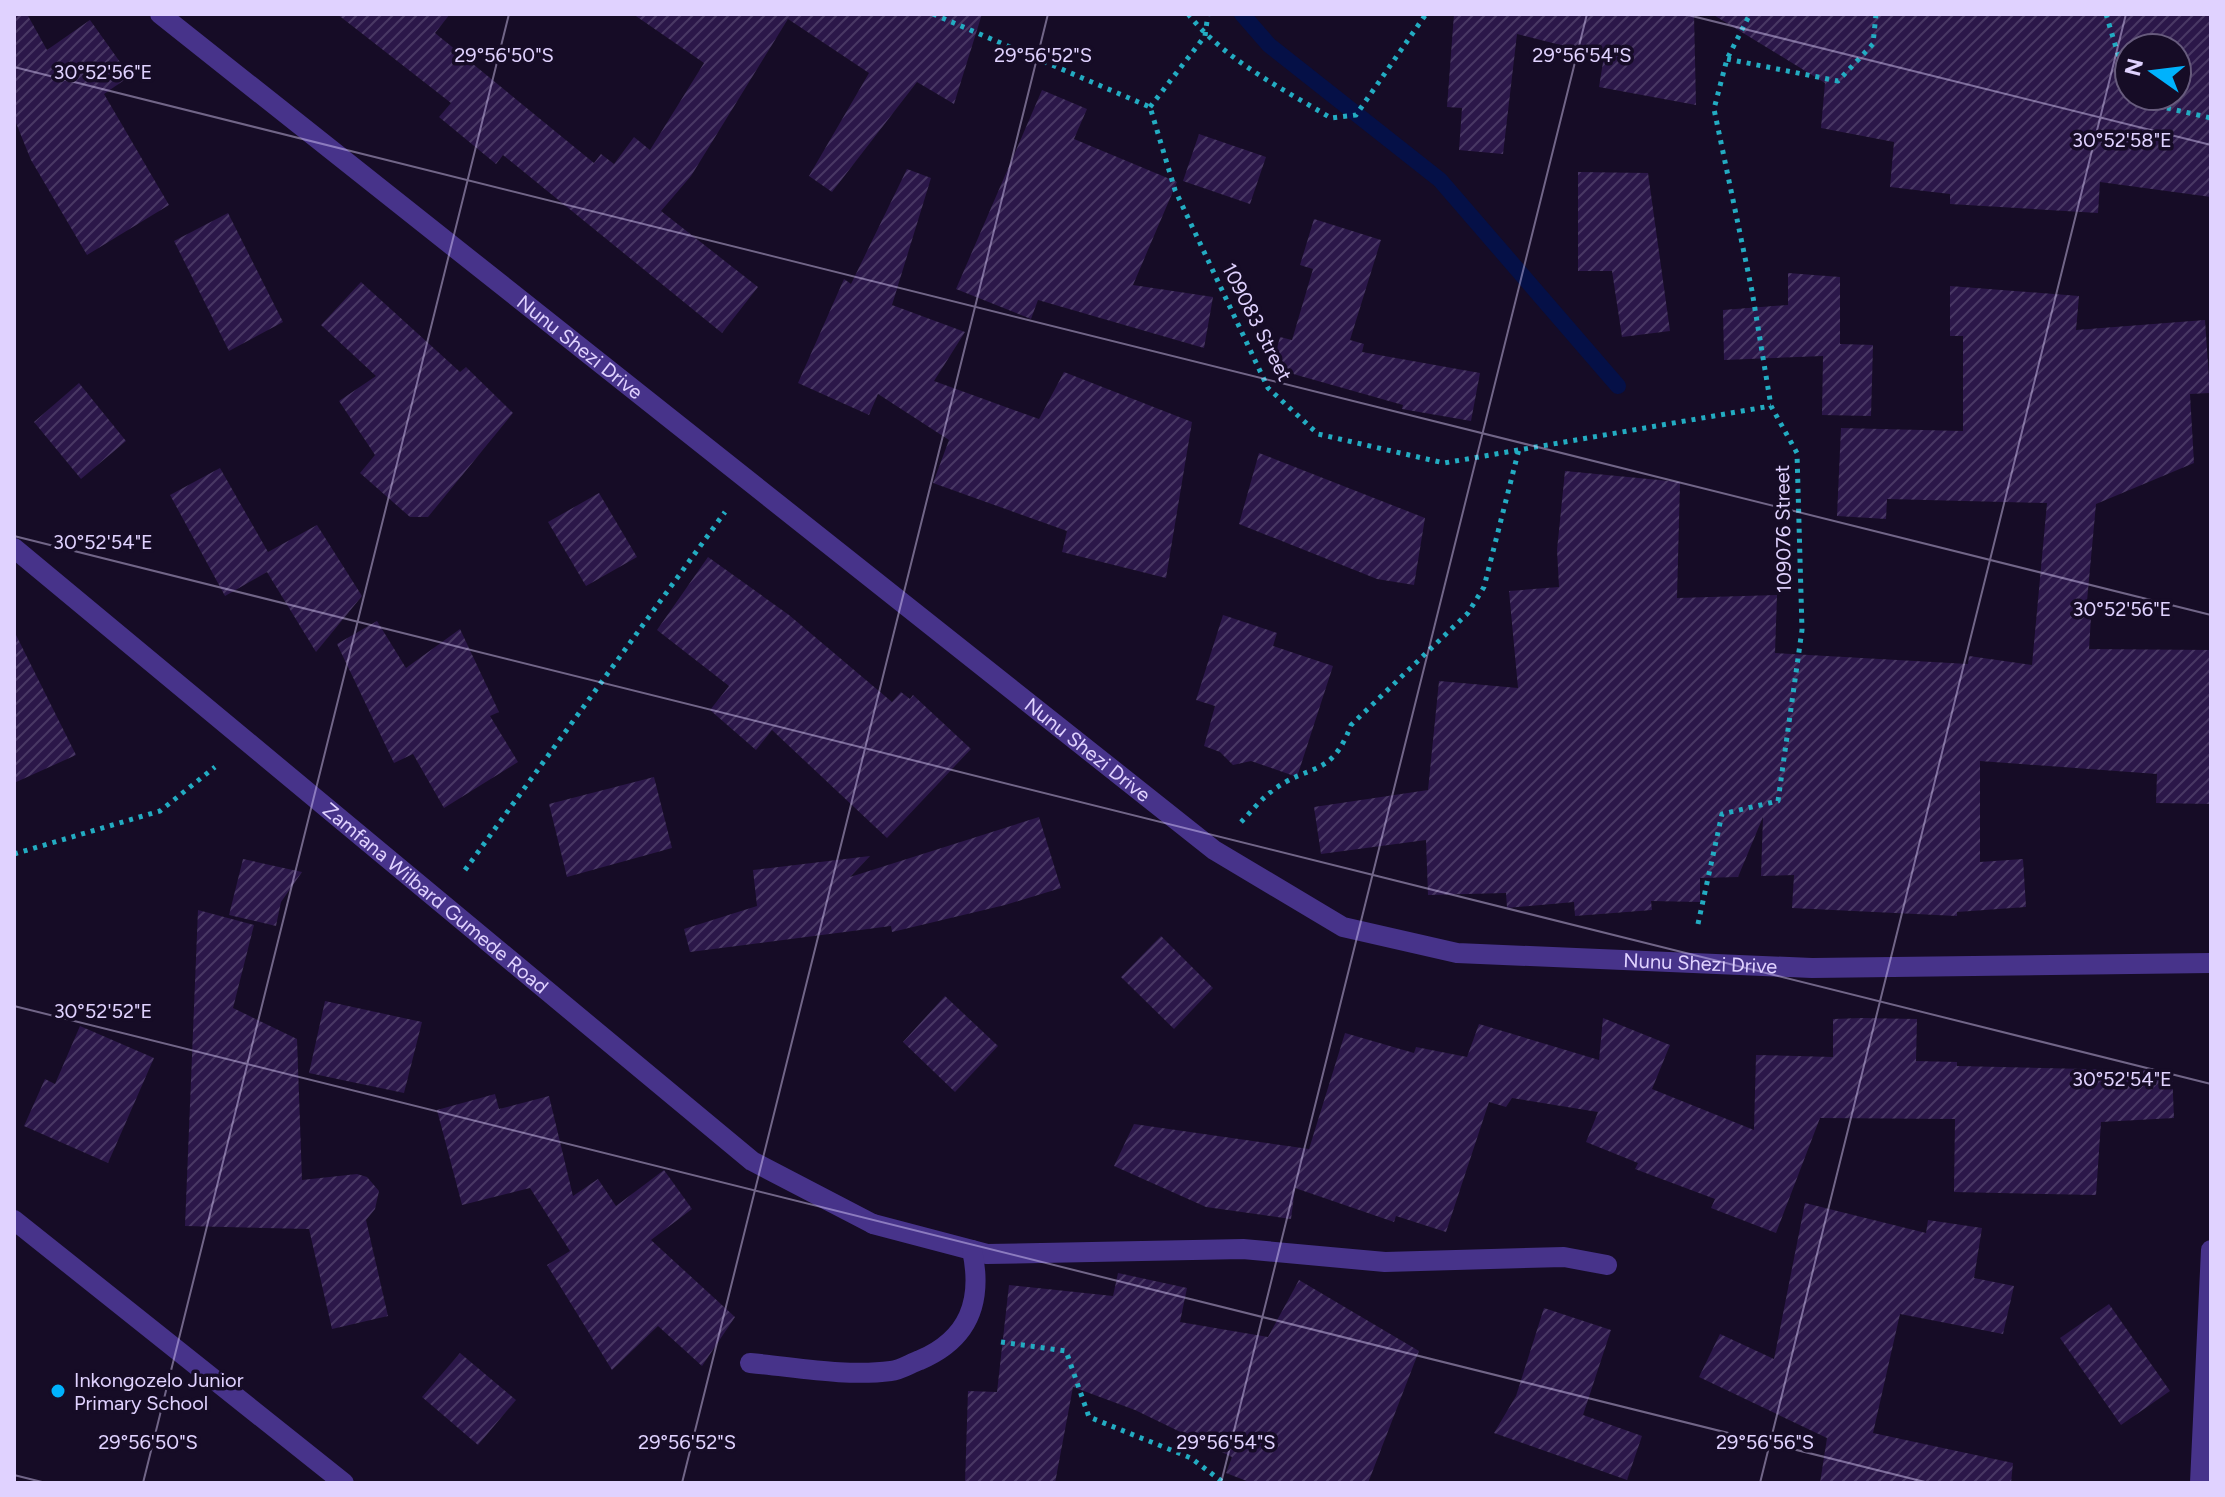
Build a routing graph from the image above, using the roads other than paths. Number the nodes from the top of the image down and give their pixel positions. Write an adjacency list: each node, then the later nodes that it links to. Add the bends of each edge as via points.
1 (160, 14): 3 (street, Nunu Shezi Drive, via 1214,850 1343,927 1457,953 1689,965)
2 (14, 548): 5 (street, Zamfana Wilbard Gumede Road, via 752,1161 873,1224)
3 (2211, 963)
4 (14, 1220): 9 (street)
5 (972, 1250): 7 (street, Zamfana Wilbard Gumede Road, via 987,1254 1243,1249 1385,1262 1564,1257); 8 (street, via 977,1290 971,1315 958,1336 938,1352 893,1371)
6 (2211, 1250): 10 (street)
7 (1607, 1265)
8 (750, 1363)
9 (344, 1483)
10 (2200, 1483)

